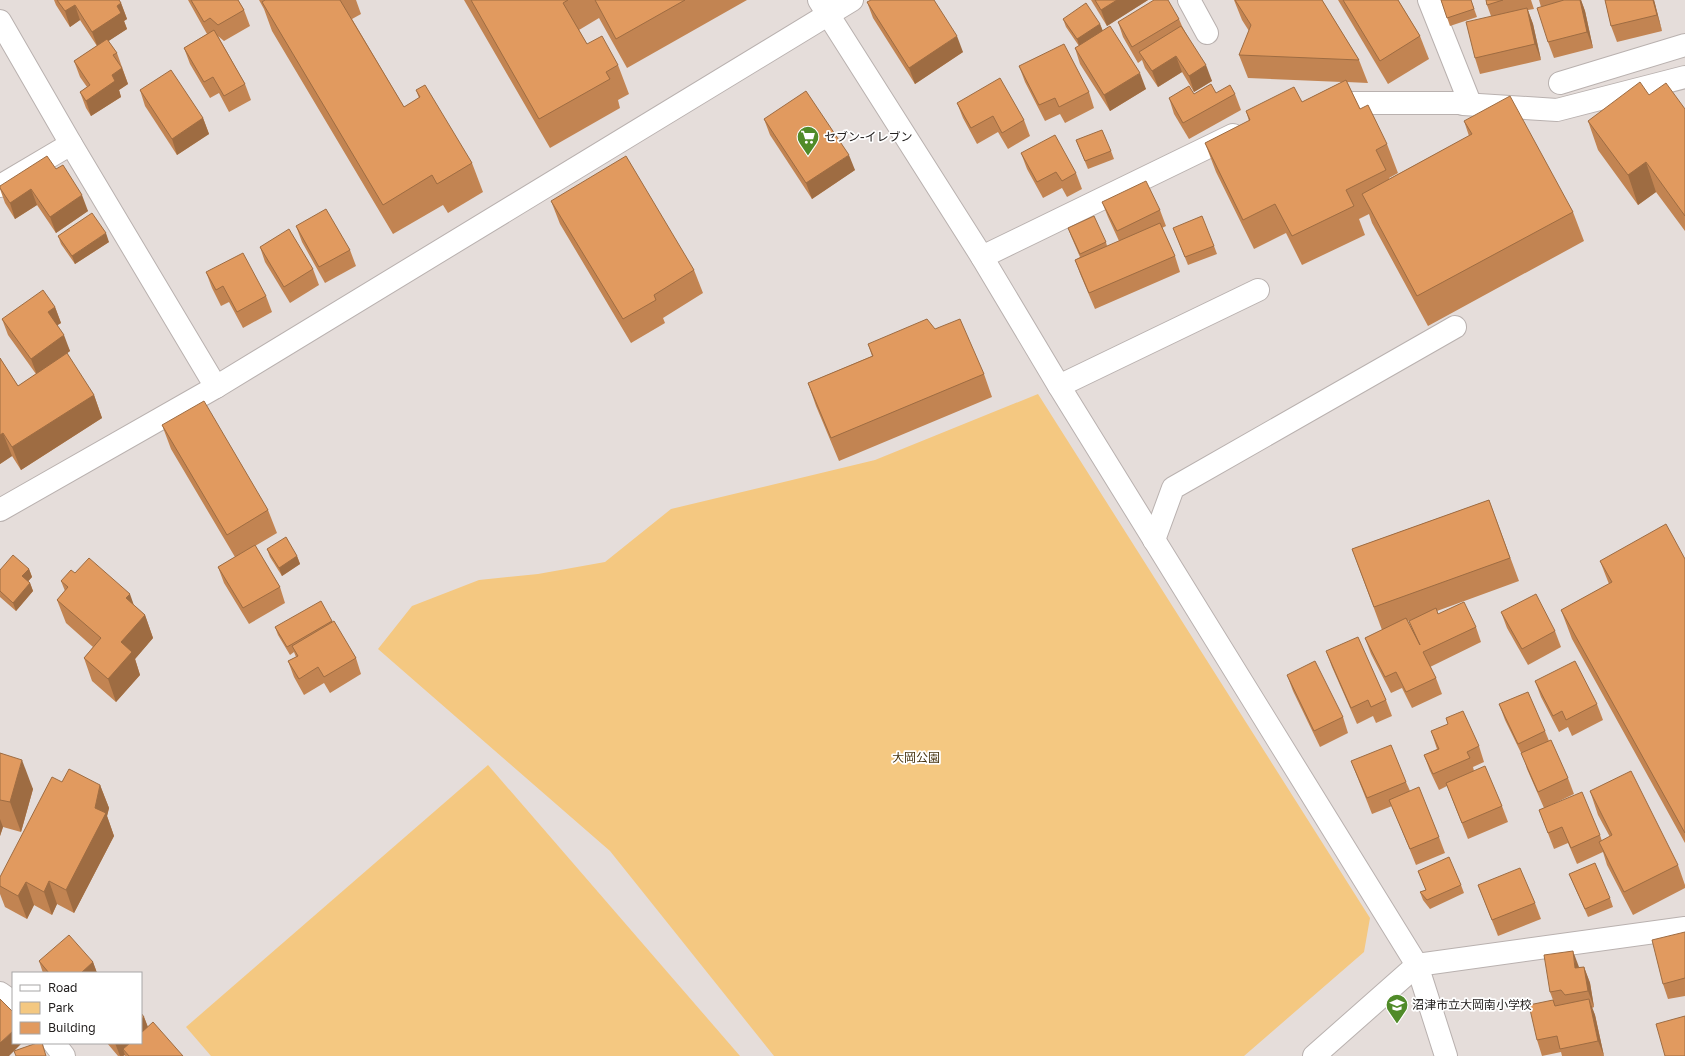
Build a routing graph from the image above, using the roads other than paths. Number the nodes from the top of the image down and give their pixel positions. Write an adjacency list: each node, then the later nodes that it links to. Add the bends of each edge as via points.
1 (852, 0): 4 (street)
2 (1189, 0): 6 (street)
3 (1429, 0): 11 (street, via 1470,104)
4 (823, 7): 15 (street); 19 (street)
5 (0, 21): 13 (street)
6 (1207, 33)
7 (1685, 45): 9 (street)
8 (1685, 78): 11 (street, via 1557,110)
9 (1560, 83)
10 (1305, 103): 11 (street)
11 (1463, 104)
12 (1254, 125): 15 (street)
13 (71, 144): 14 (street); 19 (street)
14 (0, 186)
15 (982, 257): 18 (street)
16 (1258, 290): 18 (street)
17 (1455, 327): 21 (street, via 1173,488)
18 (1059, 386): 21 (street)
19 (216, 387): 20 (street)
20 (0, 510)
21 (1154, 540): 23 (street)
22 (1685, 928): 23 (street)
23 (1417, 965): 28 (street); 29 (street)
24 (0, 993): 25 (street)
25 (12, 1001)
26 (55, 1044): 27 (street)
27 (64, 1056)
28 (1314, 1056)
29 (1446, 1056)

